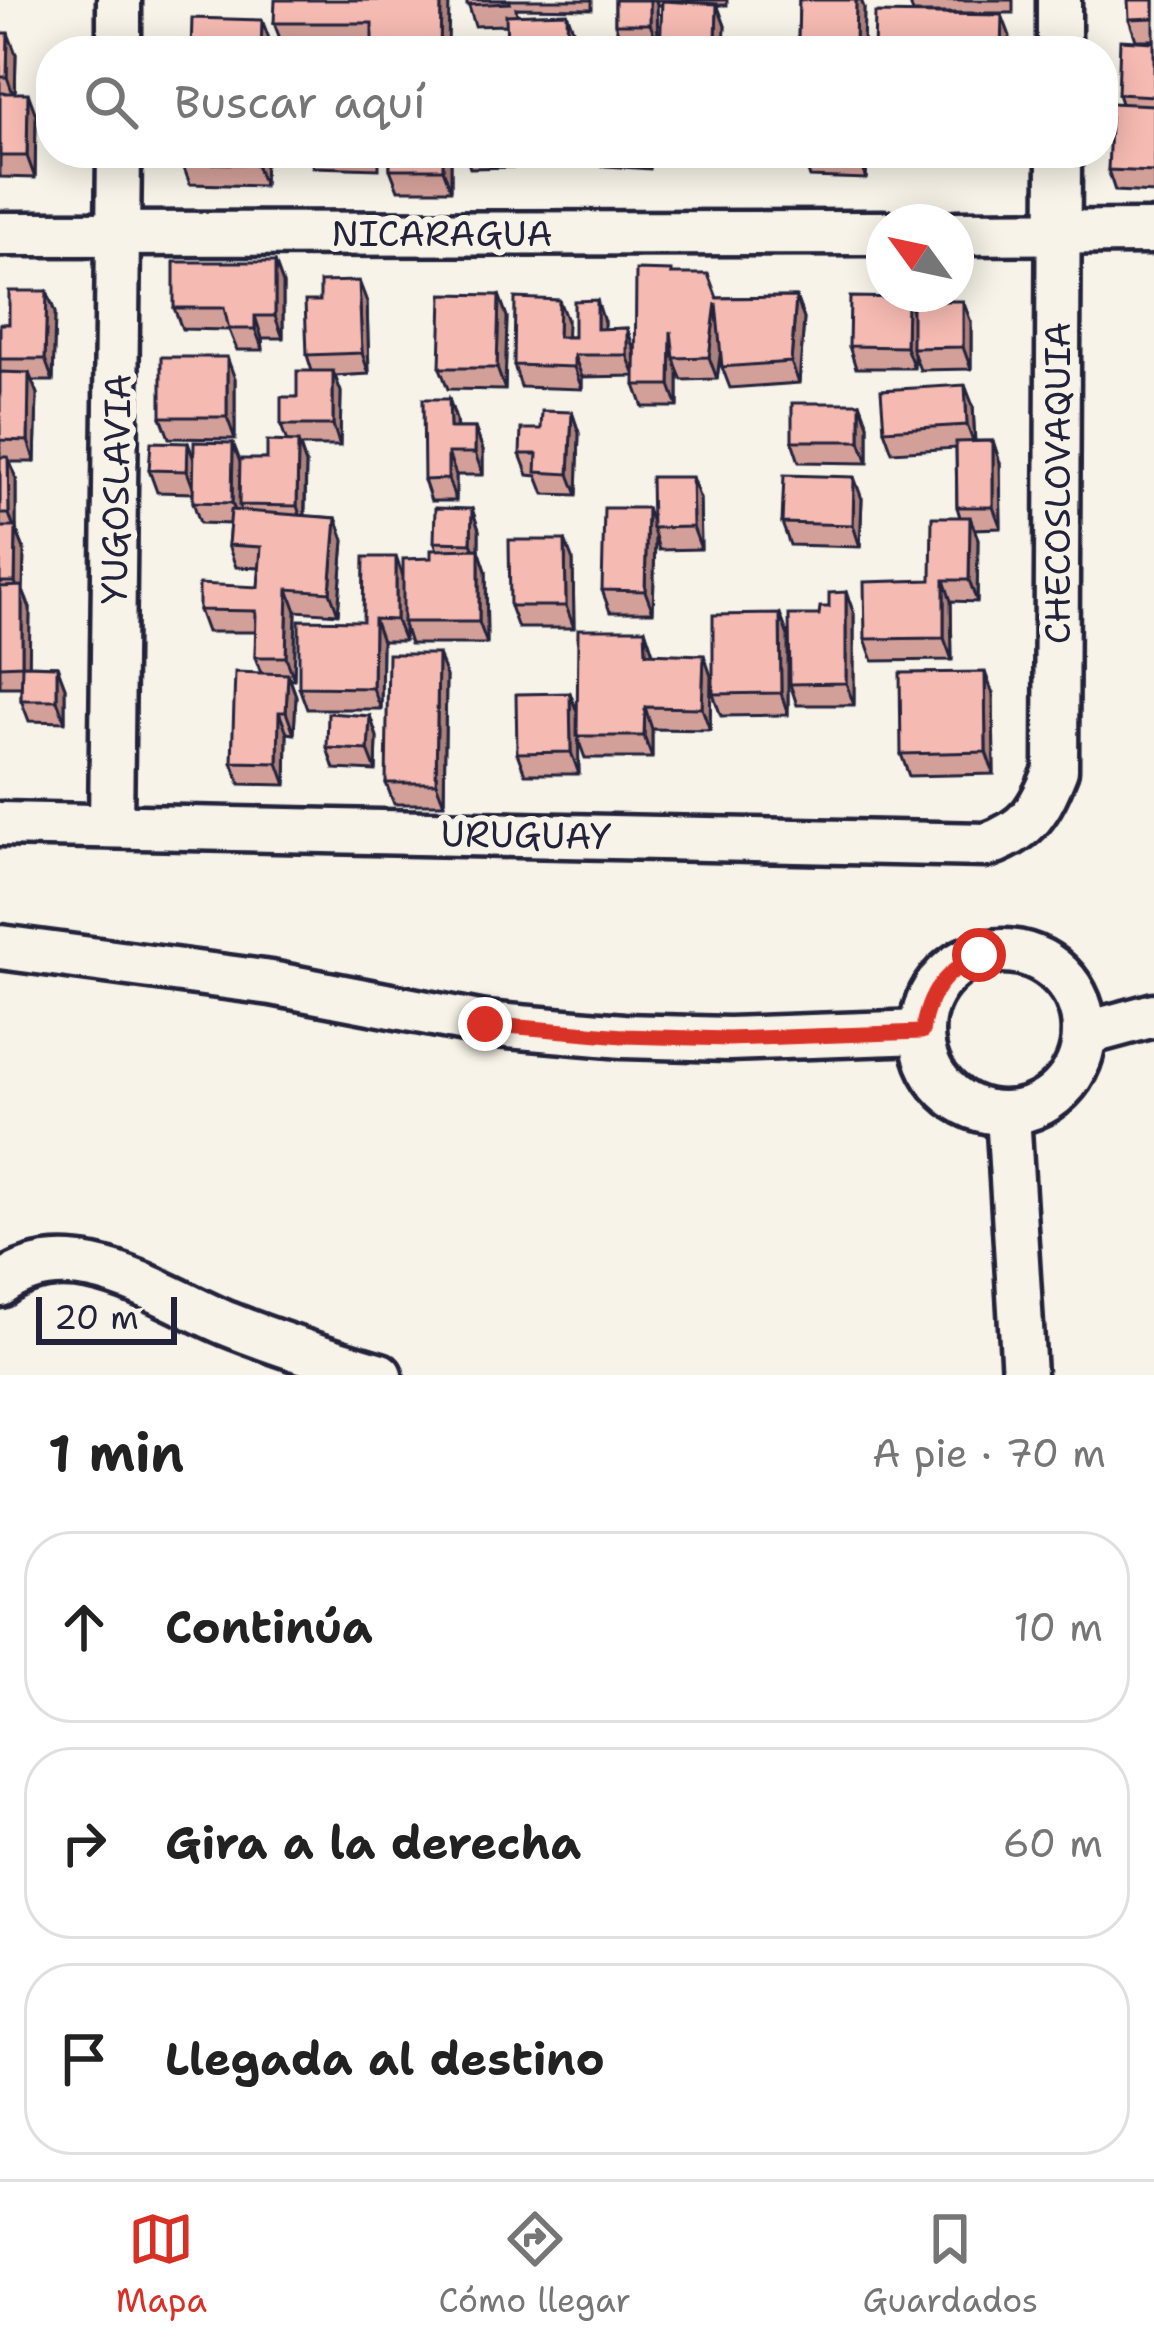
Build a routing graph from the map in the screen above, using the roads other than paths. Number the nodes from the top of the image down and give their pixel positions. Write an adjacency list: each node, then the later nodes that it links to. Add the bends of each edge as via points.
1 (119, 0): 3 (street)
2 (1059, 0): 4 (street)
3 (119, 36)
4 (1059, 36)
5 (119, 168): 9 (street, YUGOSLAVIA)
6 (1059, 168): 12 (street, CHECOSLOVAQUIA)
7 (1154, 232): 12 (street)
8 (0, 233): 9 (street, NICARAGUA)
9 (120, 233): 10 (street, NICARAGUA); 15 (street, YUGOSLAVIA)
10 (866, 233)
11 (974, 233): 12 (street)
12 (1058, 233): 13 (street, CHECOSLOVAQUIA, via 1056,770)
13 (1040, 810): 15 (street, URUGUAY, via 987,845)
14 (0, 824): 15 (street, URUGUAY)
15 (111, 825)
16 (0, 947): 18 (street, via 272,983 508,1026 729,1039)
17 (1154, 1016): 19 (street)
18 (922, 1032): 19 (street, via 926,1006 956,966 1004,951 1060,976 1081,1008); 20 (street, via 938,1082 969,1106)
19 (1084, 1034): 20 (street, via 1070,1079 1032,1108)
20 (1008, 1114): 23 (street)
21 (0, 1285): 22 (street, via 53,1264 95,1267 229,1325)
22 (380, 1375)
23 (1024, 1375)

